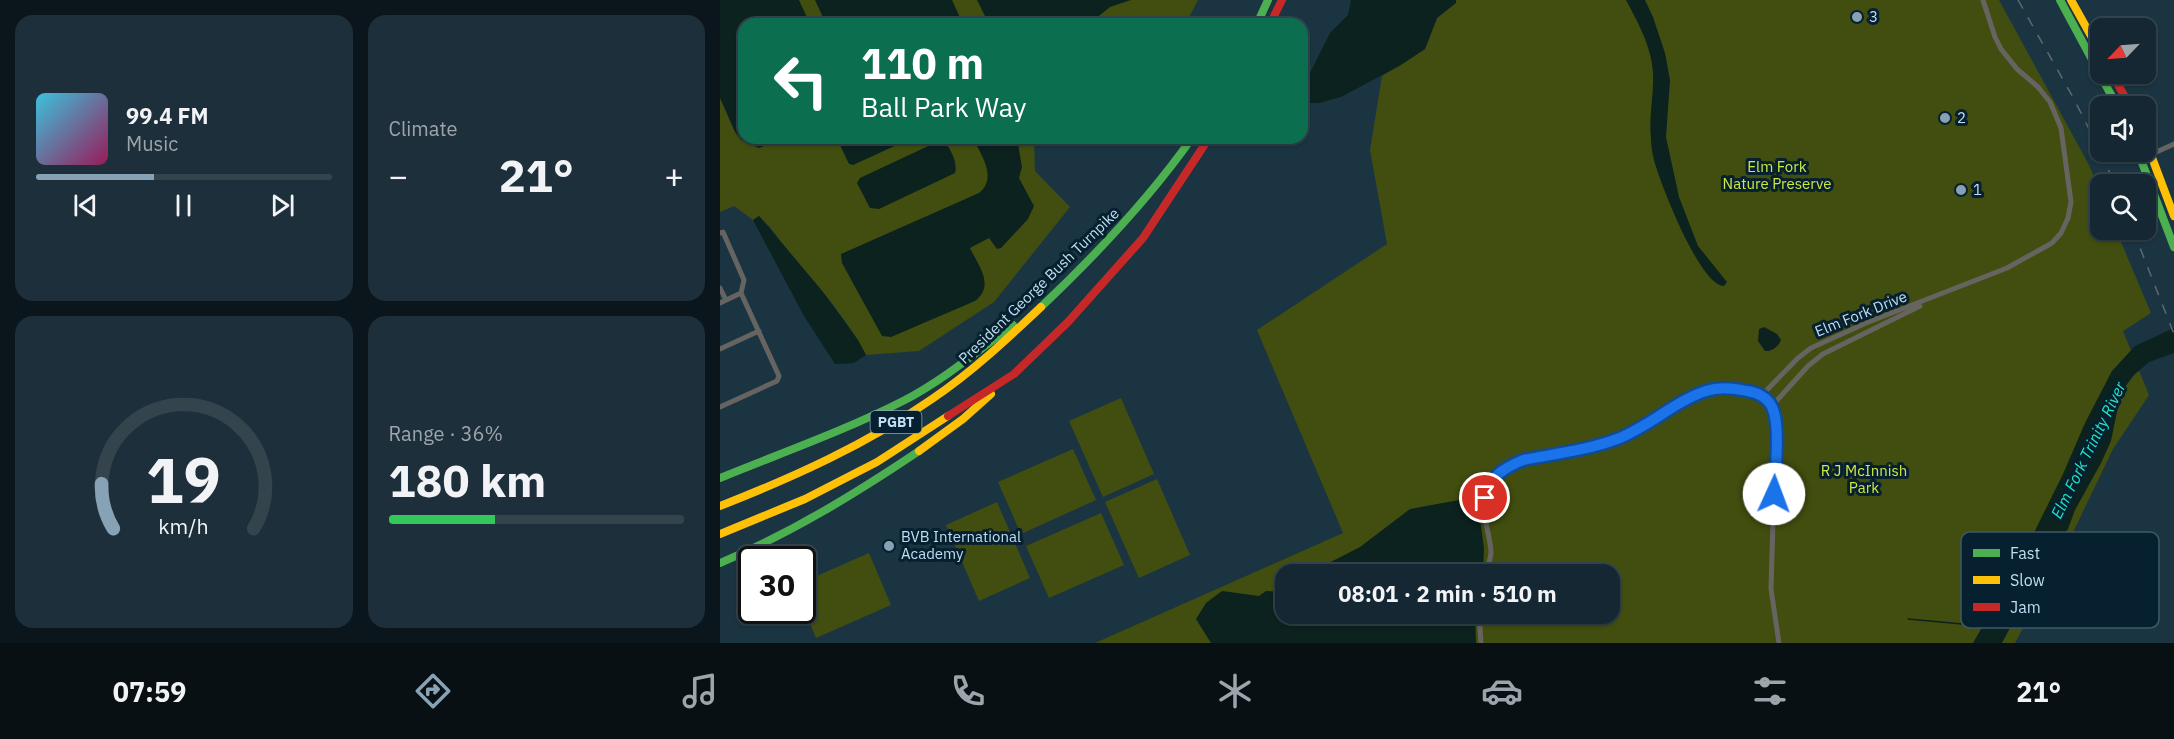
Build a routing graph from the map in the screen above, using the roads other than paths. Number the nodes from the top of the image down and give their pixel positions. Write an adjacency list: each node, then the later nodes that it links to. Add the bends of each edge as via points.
1 (1268, 0): 6 (main road)
2 (1282, 0): 7 (main road)
3 (1983, 0): 20 (street, Elm Fork Drive, via 2001,49 2038,87 2056,114 2071,202 2068,218 2052,243 2007,268)
4 (2060, 0): 9 (main road)
5 (2071, 0): 8 (main road)
6 (1260, 18)
7 (1273, 18)
8 (2090, 34)
9 (2112, 96)
10 (1187, 144): 22 (main road, President George Bush Turnpike / PGBT, via 1105,245)
11 (1205, 144): 26 (main road, PGBT, via 1143,238 1068,322)
12 (2174, 144): 13 (street)
13 (2156, 152)
14 (2143, 162): 18 (main road)
15 (2154, 162): 16 (main road)
16 (2174, 216)
17 (720, 233): 21 (street, via 723,231 744,280)
18 (2174, 247)
19 (720, 288): 23 (street)
20 (1951, 291): 27 (street, Elm Fork Drive, via 1811,348); 28 (street, Elm Fork Drive, via 1823,354)
21 (741, 293): 23 (street); 24 (street)
22 (1048, 300): 30 (main road, via 905,400); 31 (main road, President George Bush Turnpike / PGBT, via 960,380 896,422 789,477)
23 (723, 302)
24 (759, 331): 25 (street); 29 (street, via 777,381)
25 (720, 349)
26 (1014, 374): 32 (main road, PGBT, via 877,462 805,499); 33 (main road, via 978,407 879,480 802,526)
27 (1761, 396): 28 (street); 34 (street, via 1737,388 1705,391 1616,439 1523,460 1498,473 1485,498 1491,553)
28 (1772, 406): 37 (street, via 1776,430 1771,589)
29 (720, 407)
30 (720, 478)
31 (720, 506)
32 (720, 534)
33 (720, 562)
34 (1488, 564)
35 (1480, 624): 36 (street)
36 (1481, 643)
37 (1779, 643)

